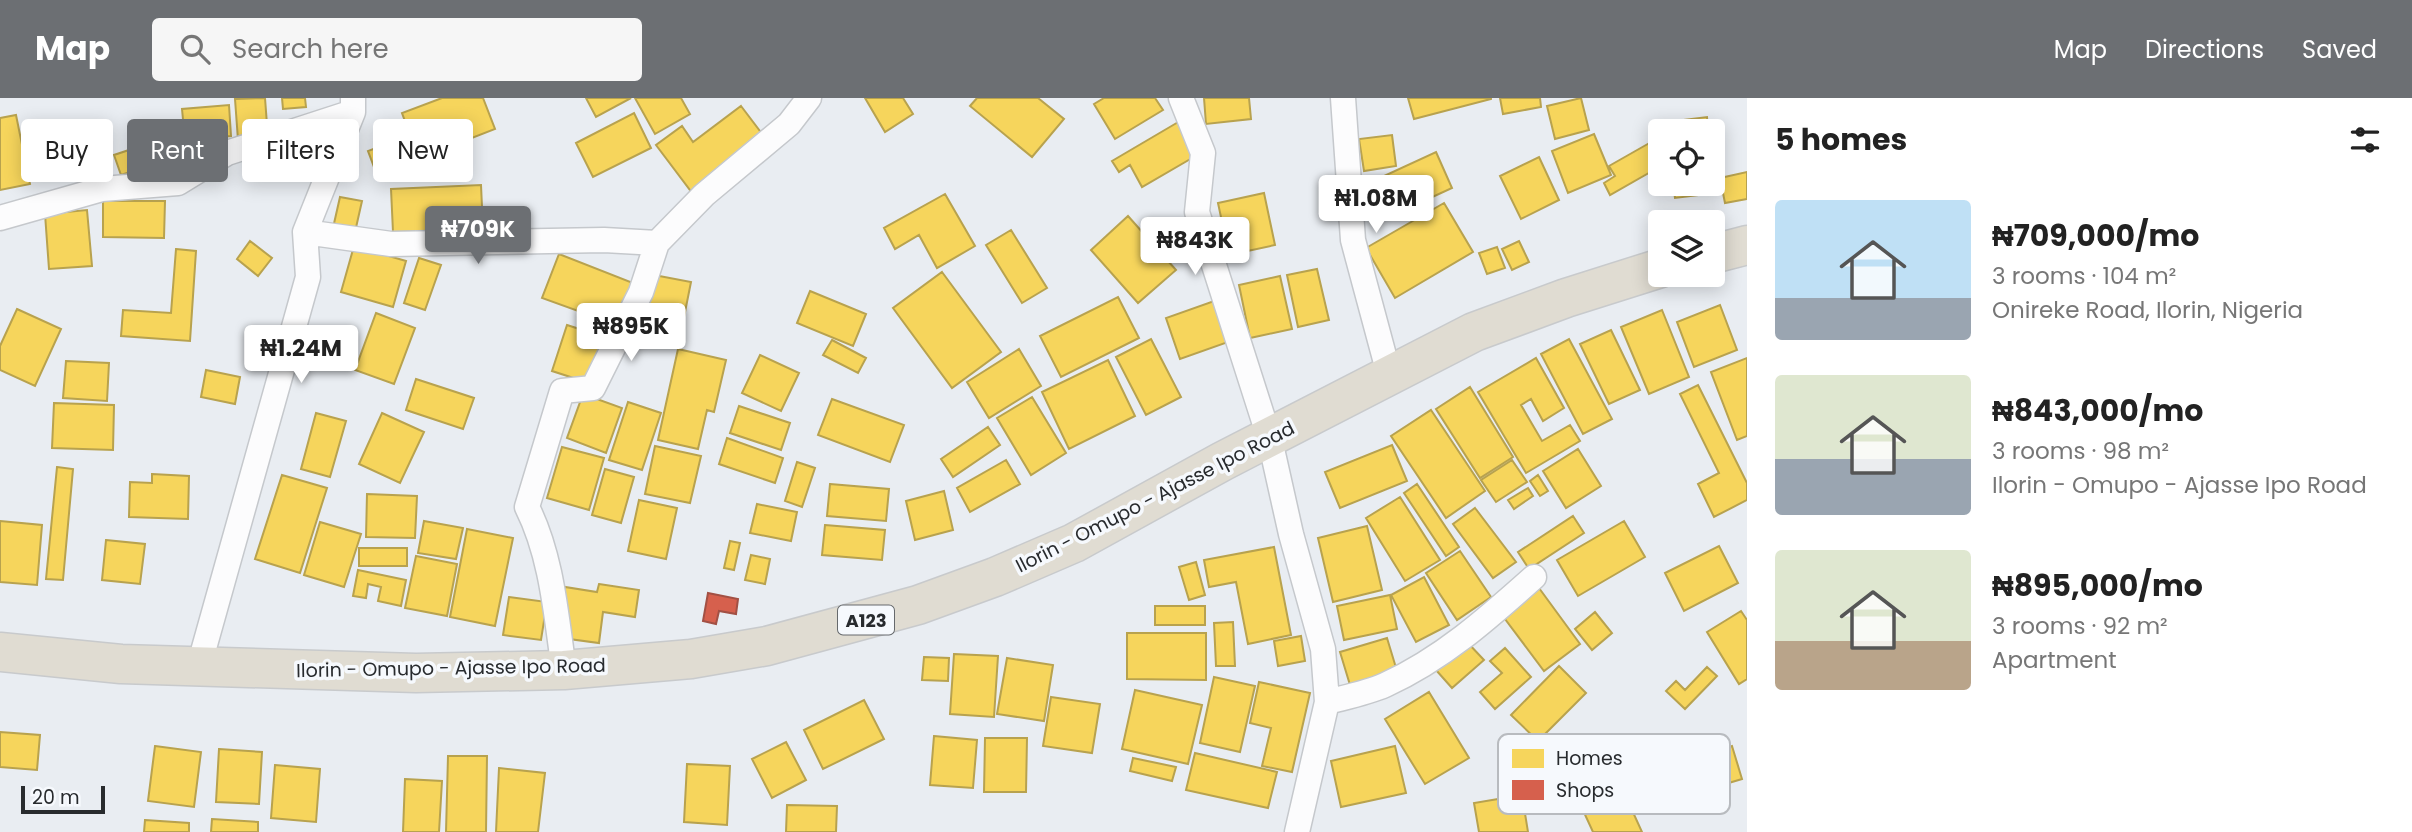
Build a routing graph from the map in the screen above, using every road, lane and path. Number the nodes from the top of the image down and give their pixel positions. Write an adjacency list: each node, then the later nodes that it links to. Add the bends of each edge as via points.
1 (809, 98): 7 (street, via 789,124 704,195)
2 (1181, 98): 12 (street, via 1203,153 1197,212)
3 (1343, 98): 11 (street, via 1353,240)
4 (353, 105): 5 (street, via 227,153 178,183 102,189); 6 (street)
5 (0, 218)
6 (304, 232): 7 (street, via 391,244); 15 (street, via 307,277)
7 (657, 243): 16 (street, via 641,292 593,388 562,391 527,507 538,528 549,572)
8 (1747, 245): 9 (highway)
9 (1725, 251)
10 (1648, 272): 11 (highway, Ilorin - Omupo - Ajasse Ipo Road / A123, via 1474,332)
11 (1389, 374): 12 (highway, Ilorin - Omupo - Ajasse Ipo Road / A123)
12 (1270, 440): 16 (highway, Ilorin - Omupo - Ajasse Ipo Road / A123, via 1074,543 918,605 767,646 691,659); 17 (street, via 1323,649)
13 (1534, 577): 17 (street, via 1465,638 1427,663 1382,687)
14 (0, 652): 15 (highway, Ilorin - Omupo - Ajasse Ipo Road / A123)
15 (199, 666): 16 (highway, Ilorin - Omupo - Ajasse Ipo Road / A123, via 416,673)
16 (564, 670)
17 (1327, 702): 18 (street)
18 (1297, 832)

